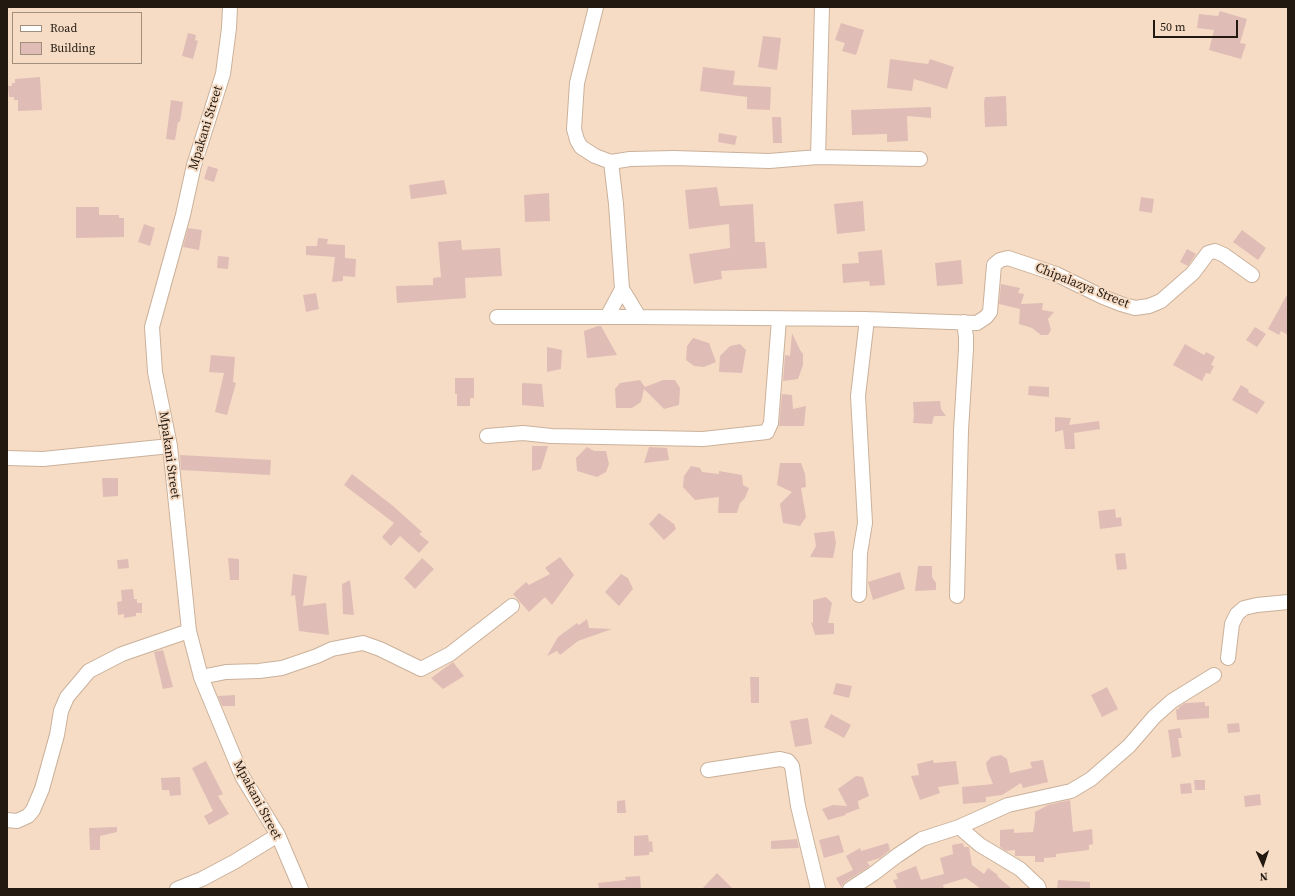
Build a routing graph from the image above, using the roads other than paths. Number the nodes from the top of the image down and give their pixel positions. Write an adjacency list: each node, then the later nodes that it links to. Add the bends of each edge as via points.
1 (230, 7): 16 (street, Mpakani Street, via 223,74 194,164 183,215 152,327 155,372)
2 (596, 7): 6 (street, via 577,83 574,129 581,146 595,156)
3 (822, 7): 4 (street)
4 (818, 157): 5 (street); 6 (street, via 769,161 674,158)
5 (920, 159)
6 (611, 162): 8 (street)
7 (1252, 275): 14 (street, Chipalazya Street, via 1224,254 1215,251 1208,253 1193,273 1161,301 1135,308 1103,297 1056,274 1008,258 994,265 990,312 977,323)
8 (622, 288): 10 (street); 11 (street)
9 (497, 317): 10 (street)
10 (607, 317): 11 (street)
11 (639, 317): 12 (street)
12 (779, 319): 13 (street); 15 (street, via 771,423 767,432 703,439 552,436 523,433)
13 (867, 320): 14 (street); 18 (street, via 858,396 864,523)
14 (964, 322): 19 (street, via 966,349 961,430)
15 (487, 436)
16 (170, 446): 17 (street, via 43,459); 22 (street, Mpakani Street)
17 (7, 458)
18 (859, 595)
19 (957, 596)
20 (1288, 602): 23 (street, via 1244,608 1237,614 1232,624)
21 (512, 606): 25 (street, via 450,654 421,669 364,642 332,649 282,668 226,672)
22 (189, 631): 25 (street, Mpakani Street); 27 (street, via 122,654 89,671 67,697 61,711 42,789 33,810 28,816)
23 (1228, 658)
24 (1214, 675): 28 (street, via 1172,702 1154,717 1129,746 1091,779 1071,792 1008,805)
25 (201, 677): 29 (street, Mpakani Street, via 242,776)
26 (708, 770): 32 (street, via 780,759 788,761 792,766 798,806)
27 (7, 820)
28 (959, 827): 33 (street, via 922,840); 34 (street, via 980,845 1020,868)
29 (278, 835): 30 (street, via 208,876); 31 (street, Mpakani Street)
30 (176, 889)
31 (301, 889)
32 (818, 889)
33 (850, 889)
34 (1039, 889)

